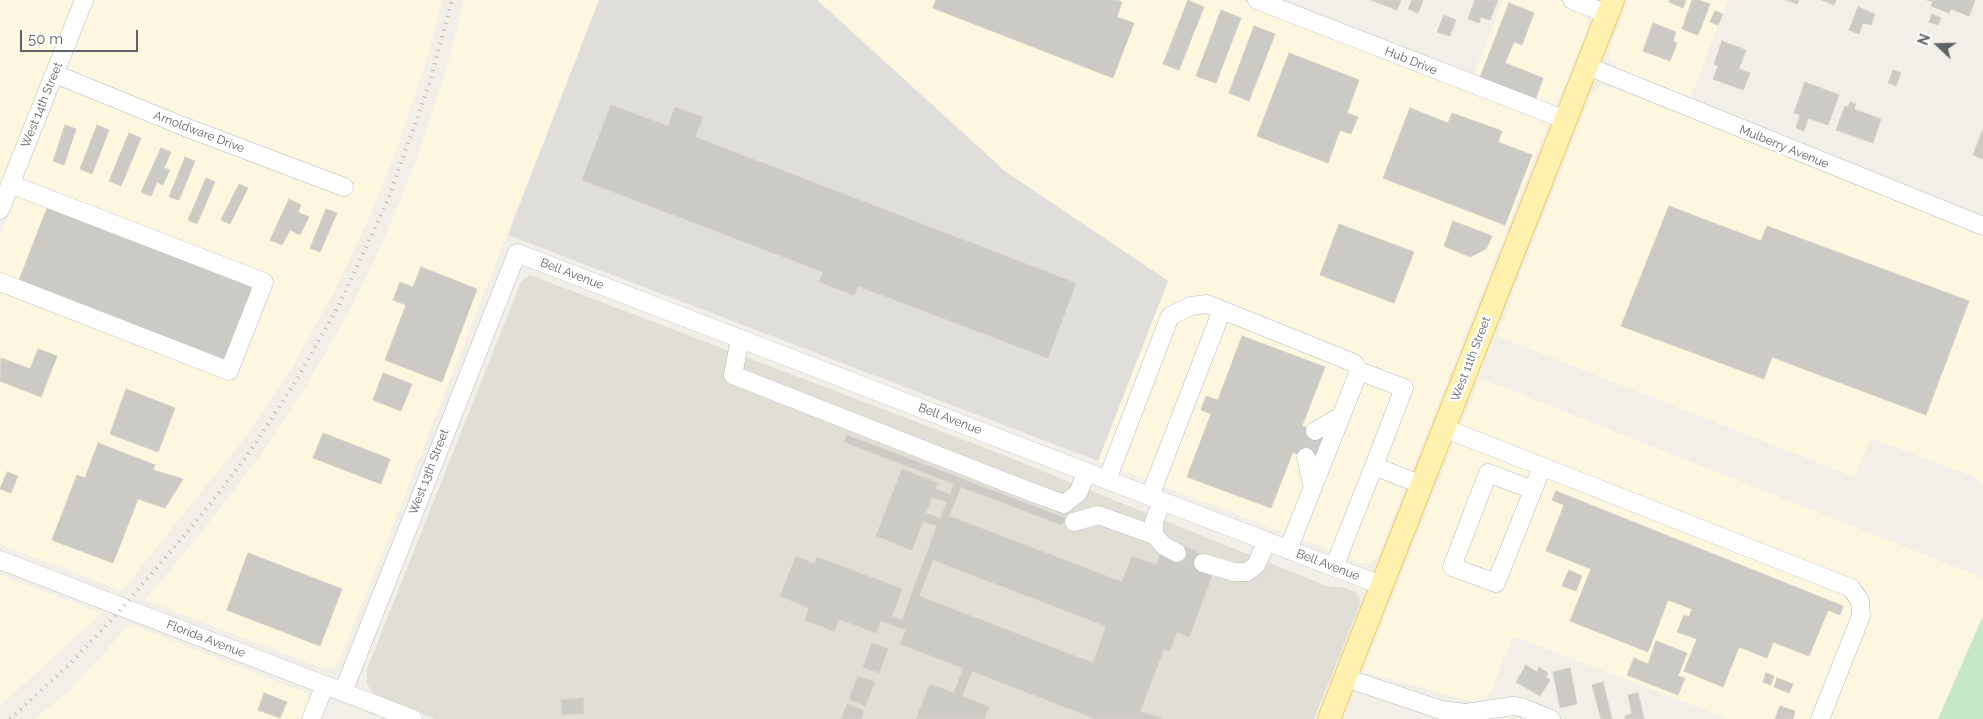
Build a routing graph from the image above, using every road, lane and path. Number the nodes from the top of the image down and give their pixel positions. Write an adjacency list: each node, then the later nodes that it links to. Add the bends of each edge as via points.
1 (84, 0): 6 (street, West 14th Street)
2 (1257, 0): 7 (street, Hub Drive)
3 (1572, 0): 4 (street)
4 (1610, 7): 5 (main road, West 11th Street)
5 (1587, 66): 7 (main road, West 11th Street); 11 (street, Mulberry Avenue)
6 (55, 74): 8 (street, West 14th Street); 9 (street, Arnoldware Drive)
7 (1566, 120): 18 (main road, West 11th Street)
8 (10, 184): 10 (street, West 14th Street); 13 (street, via 264,282 229,371)
9 (344, 187)
10 (0, 210)
11 (1983, 226)
12 (517, 253): 15 (street, Bell Avenue); 40 (street, West 13th Street)
13 (0, 282)
14 (1222, 310): 16 (street, via 1354,362); 24 (street, via 1208,304 1191,306 1170,316); 28 (street)
15 (740, 339): 23 (street, Bell Avenue); 23 (street, via 733,375 1018,487 1064,504 1078,493)
16 (1359, 371): 17 (street); 21 (street, via 1404,388)
17 (1341, 416): 19 (street); 26 (street)
18 (1444, 428): 22 (street); 25 (main road, West 11th Street)
19 (1315, 431)
20 (1306, 457): 26 (street)
21 (1374, 466): 25 (street); 36 (street)
22 (1542, 467): 27 (street); 46 (street, via 1851,588 1860,601 1861,616)
23 (1087, 472): 24 (street, Bell Avenue)
24 (1108, 480): 28 (street, Bell Avenue)
25 (1422, 485): 37 (main road, West 11th Street)
26 (1313, 488): 32 (street)
27 (1533, 490): 27 (street, via 1496,583 1452,567 1488,473)
28 (1156, 499): 30 (street); 31 (street, Bell Avenue)
29 (1074, 522): 30 (street, via 1098,514)
30 (1154, 535): 33 (street)
31 (1267, 541): 32 (street, Bell Avenue); 35 (street, via 1256,565 1247,572 1234,572)
32 (1288, 550): 36 (street, Bell Avenue)
33 (1177, 553)
34 (0, 560): 39 (street, Florida Avenue)
35 (1203, 563)
36 (1334, 567): 37 (street, Bell Avenue)
37 (1383, 586): 38 (main road, West 11th Street)
38 (1346, 678): 41 (street); 44 (main road, West 11th Street)
39 (325, 685): 40 (street, Florida Avenue); 42 (street)
40 (343, 692): 43 (street, Florida Avenue)
41 (1458, 716): 45 (street, via 1513,706)
42 (311, 719)
43 (413, 719)
44 (1329, 719)
45 (1551, 719)
46 (1820, 719)

